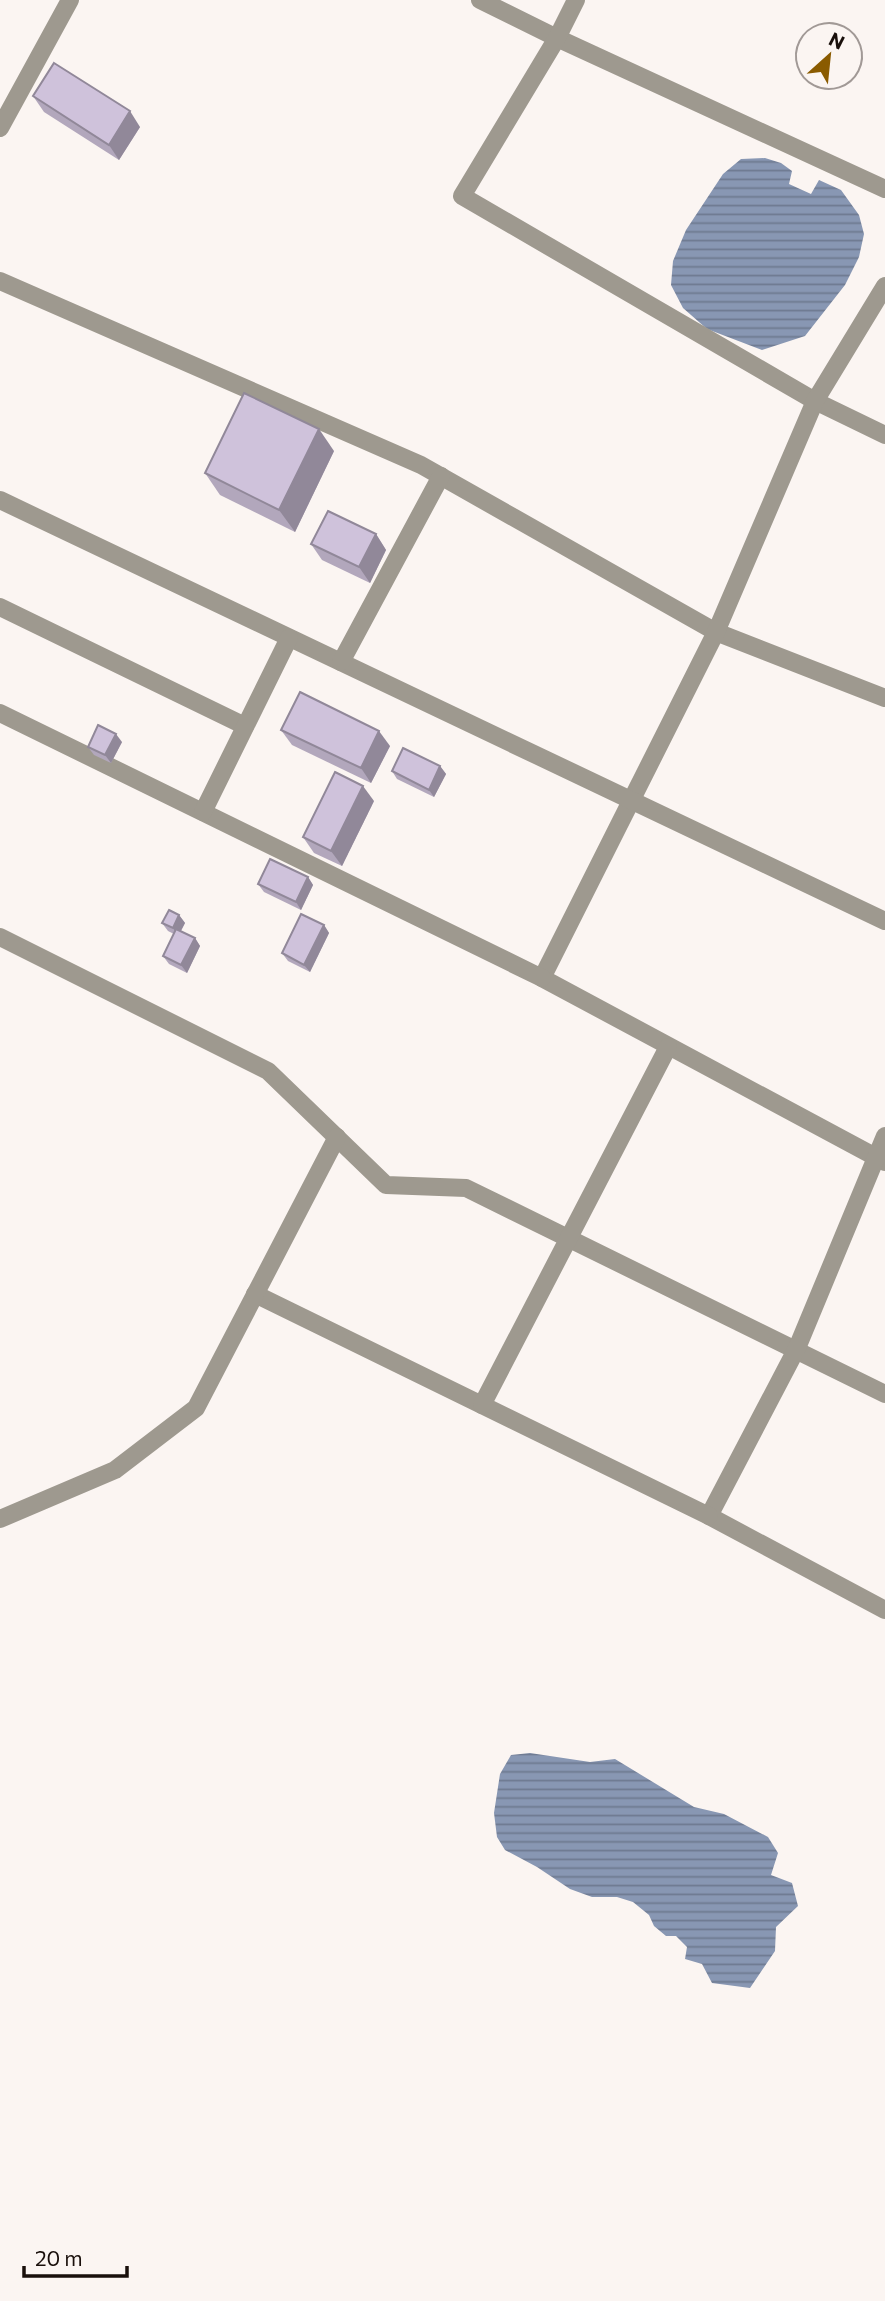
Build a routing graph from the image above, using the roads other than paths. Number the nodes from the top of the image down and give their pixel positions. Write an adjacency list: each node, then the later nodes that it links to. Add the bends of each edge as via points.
1 (70, 0): 5 (street)
2 (480, 0): 4 (street)
3 (576, 0): 4 (street)
4 (557, 38): 6 (street); 9 (street, via 462,195)
5 (0, 128)
6 (885, 189)
7 (0, 281): 11 (street)
8 (885, 286): 9 (street)
9 (815, 401): 10 (street); 14 (street)
10 (885, 435)
11 (441, 476): 14 (street); 16 (street)
12 (0, 500): 15 (street)
13 (0, 607): 19 (street)
14 (716, 632): 17 (street); 20 (street)
15 (289, 638): 16 (street); 19 (street)
16 (341, 662): 20 (street)
17 (885, 698)
18 (0, 713): 21 (street)
19 (245, 726): 21 (street)
20 (632, 800): 22 (street); 24 (street)
21 (203, 812): 24 (street)
22 (885, 921)
23 (0, 937): 27 (street, via 268,1071)
24 (542, 978): 25 (street)
25 (668, 1046): 28 (street); 29 (street)
26 (885, 1136): 28 (street)
27 (337, 1137): 29 (street, via 386,1185 466,1188); 30 (street)
28 (880, 1160): 31 (street)
29 (568, 1237): 31 (street); 33 (street)
30 (255, 1294): 33 (street); 35 (street, via 196,1408 115,1470)
31 (797, 1348): 32 (street); 34 (street)
32 (885, 1394)
33 (482, 1405): 34 (street)
34 (709, 1516): 36 (street)
35 (0, 1519)
36 (885, 1610)

